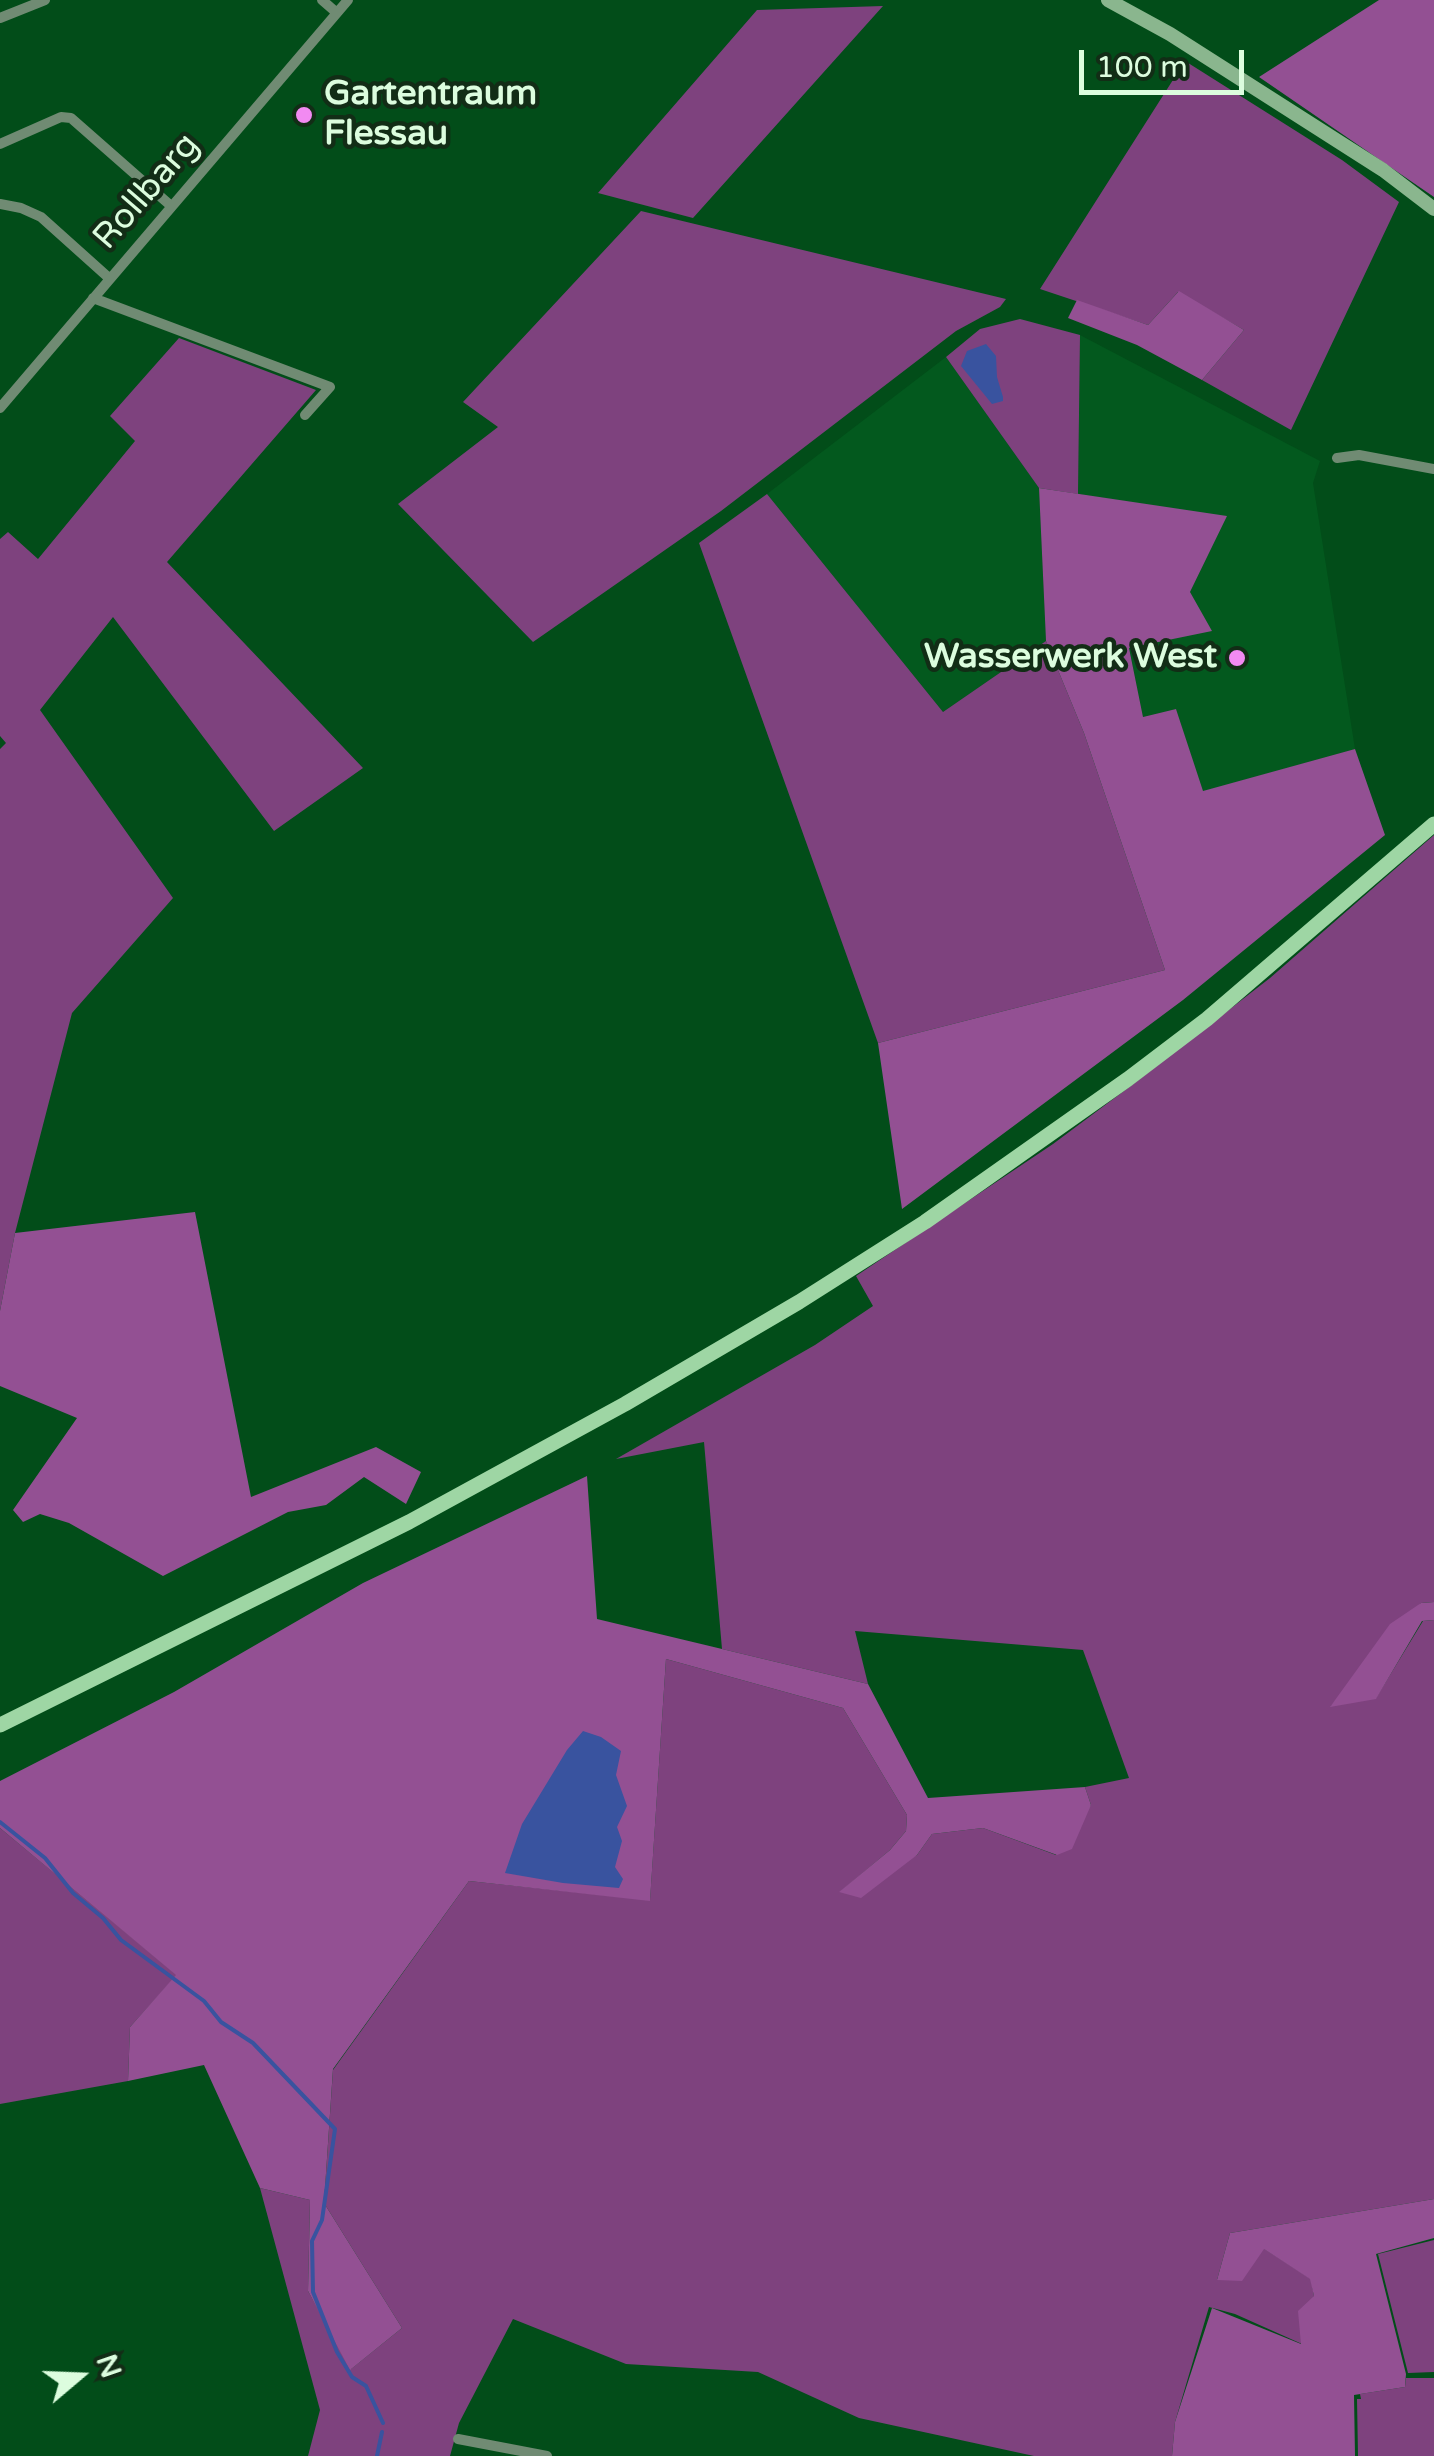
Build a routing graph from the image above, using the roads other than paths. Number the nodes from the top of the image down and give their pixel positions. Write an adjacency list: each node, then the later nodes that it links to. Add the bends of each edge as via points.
1 (44, 0): 6 (street)
2 (322, 0): 5 (street)
3 (348, 0): 5 (street, Rollbarg)
4 (1108, 0): 10 (main road)
5 (337, 13): 9 (street, Rollbarg)
6 (0, 18)
7 (0, 144): 9 (street, via 71,118)
8 (0, 204): 11 (street, via 41,217)
9 (170, 205): 11 (street, Rollbarg)
10 (1434, 209)
11 (109, 278): 12 (street, Rollbarg)
12 (93, 298): 13 (street, Rollbarg); 14 (street, via 330,387)
13 (0, 408)
14 (305, 415)
15 (1337, 458): 16 (street)
16 (1434, 469)
17 (1434, 824): 18 (main road, via 1128,1079 926,1222 799,1302 410,1522)
18 (0, 1725)
19 (458, 2439): 20 (street)
20 (547, 2456)

